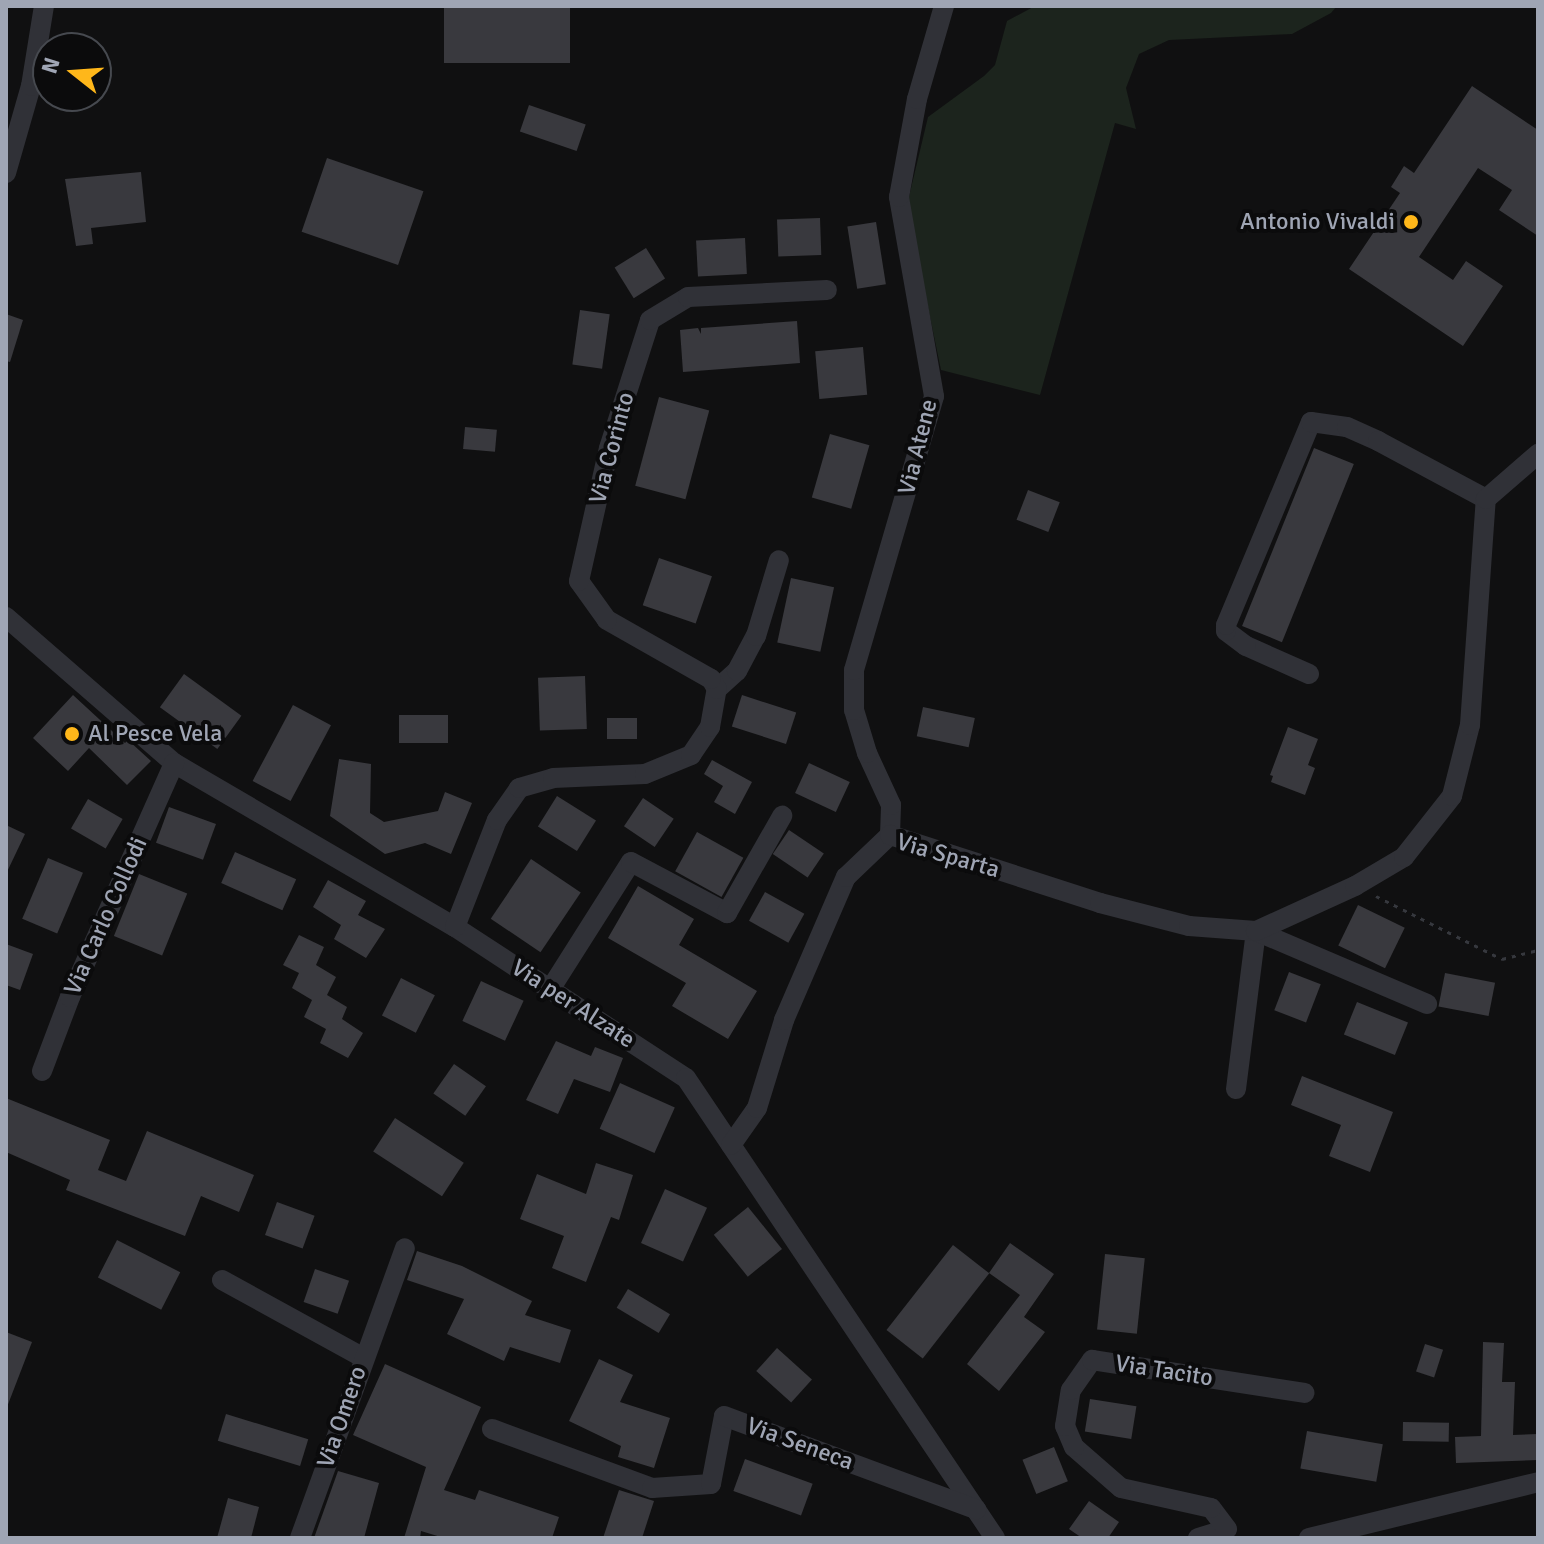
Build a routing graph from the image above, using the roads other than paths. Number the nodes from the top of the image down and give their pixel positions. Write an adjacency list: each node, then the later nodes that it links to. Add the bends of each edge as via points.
1 (44, 6): 3 (street, via 31,86)
2 (944, 6): 13 (street, Via Atene, via 917,99 899,197 934,396 854,670 854,710 891,805)
3 (6, 173)
4 (827, 290): 10 (street, Via Corinto, via 688,297 650,320 609,448 579,581 607,620 711,679)
5 (1538, 454): 6 (street)
6 (1486, 499): 9 (street, via 1358,432 1311,422 1226,625 1226,631 1246,646); 15 (street, Via Sparta, via 1470,725 1452,796 1404,857 1355,886)
7 (779, 560): 10 (street, via 756,636 737,671)
8 (6, 617): 11 (street, Via per Alzate)
9 (1309, 674)
10 (717, 689): 14 (street, via 710,727 691,755 645,774 553,778 519,788 497,820)
11 (174, 763): 14 (street, Via per Alzate); 18 (street, Via Carlo Collodi)
12 (782, 816): 16 (street, via 727,913 631,862)
13 (890, 835): 15 (street, Via Sparta, via 1100,903 1189,926); 20 (street, Via Sparta, via 846,877 784,1020 757,1108)
14 (455, 927): 16 (street, Via per Alzate)
15 (1256, 931): 17 (street, Via Sparta); 19 (street)
16 (551, 988): 20 (street, Via per Alzate, via 686,1078)
17 (1427, 1004)
18 (42, 1071)
19 (1236, 1089)
20 (731, 1145): 27 (street, Via per Alzate)
21 (405, 1248): 23 (street)
22 (222, 1280): 23 (street, Via Omero)
23 (364, 1358): 28 (street, Via Omero)
24 (1304, 1393): 30 (street, Via Tacito, via 1092,1360 1071,1390 1065,1426 1074,1447 1121,1488 1211,1508 1227,1529)
25 (492, 1429): 27 (street, Via Seneca, via 652,1488 711,1484 724,1416)
26 (1538, 1482): 31 (street)
27 (976, 1509): 29 (street, Via per Alzate)
28 (300, 1538)
29 (995, 1538)
30 (1198, 1538)
31 (1309, 1538)

